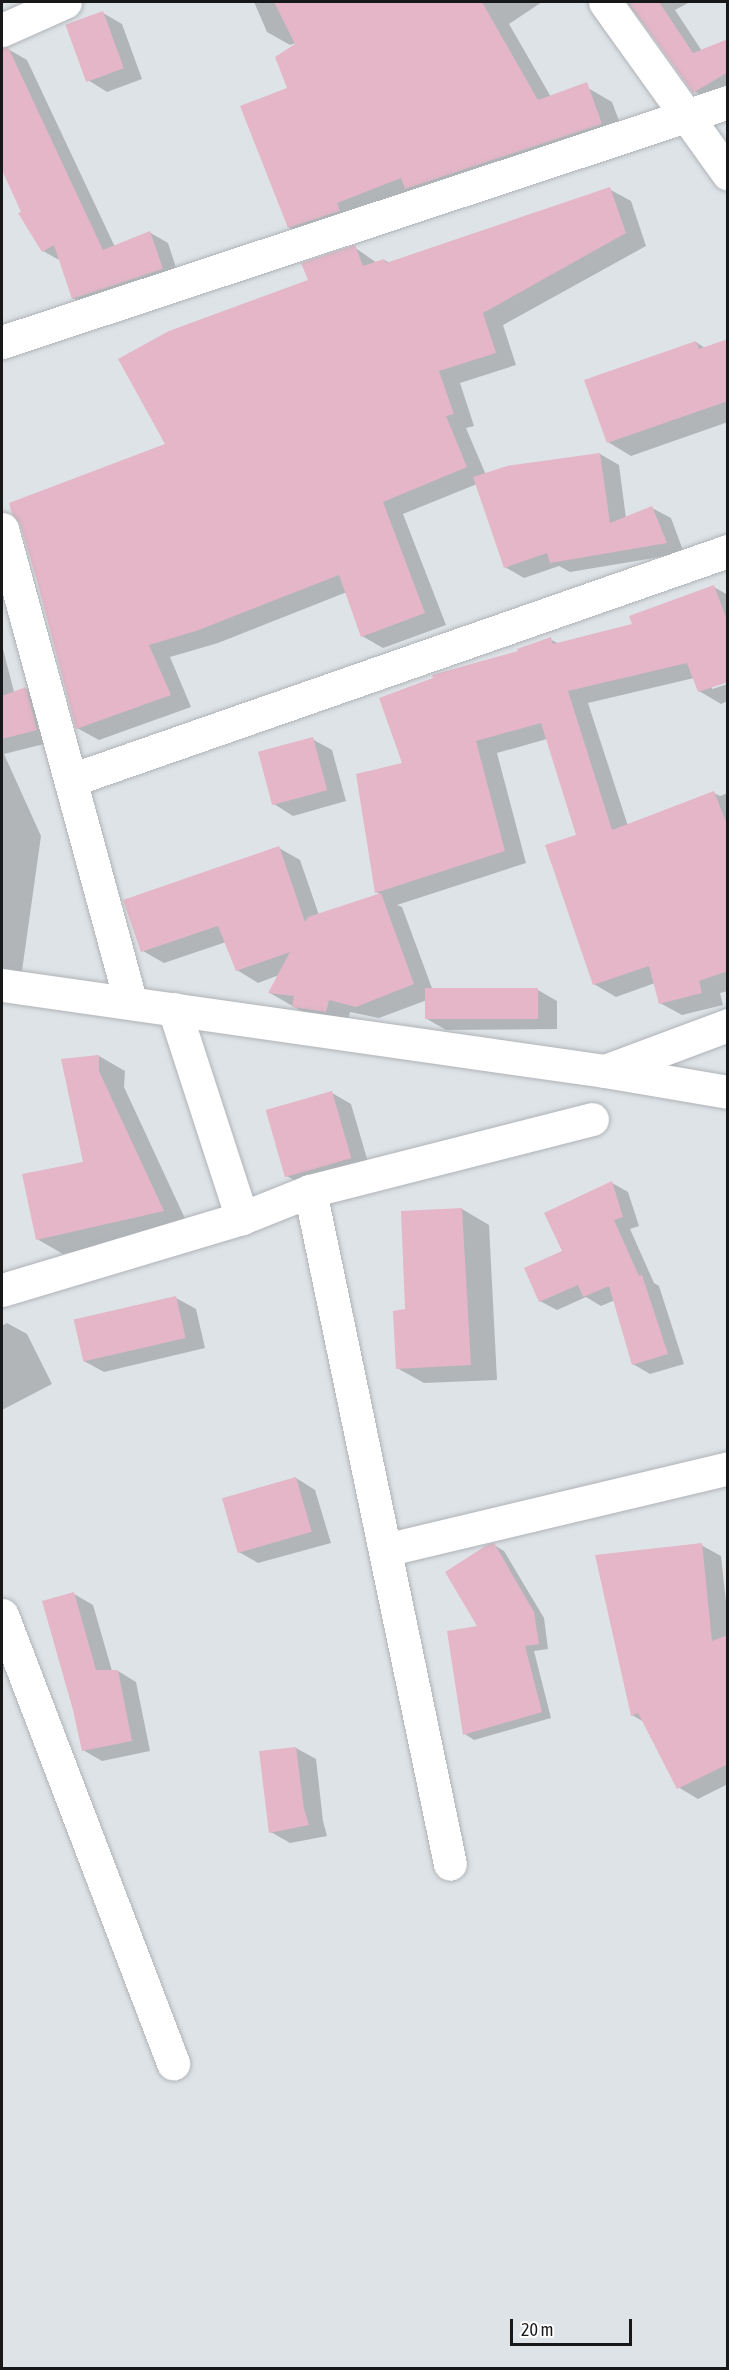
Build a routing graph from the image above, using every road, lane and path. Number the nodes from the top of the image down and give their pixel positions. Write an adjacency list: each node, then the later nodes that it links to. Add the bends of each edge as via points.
1 (65, 2): 3 (street)
2 (605, 2): 5 (street)
3 (2, 30)
4 (728, 102): 5 (street)
5 (687, 116): 6 (street); 7 (street)
6 (728, 174)
7 (2, 342)
8 (2, 529): 10 (street)
9 (728, 551): 10 (street)
10 (71, 780): 12 (street)
11 (2, 985): 12 (street)
12 (131, 1003): 13 (street)
13 (174, 1010): 15 (street); 19 (street)
14 (728, 1025): 15 (street)
15 (605, 1071): 16 (street)
16 (728, 1092)
17 (592, 1119): 18 (street)
18 (310, 1191): 19 (street); 22 (street)
19 (242, 1218): 20 (street)
20 (2, 1290)
21 (728, 1468): 22 (street)
22 (385, 1550): 24 (street)
23 (2, 1615): 25 (street)
24 (450, 1864)
25 (173, 2063)

